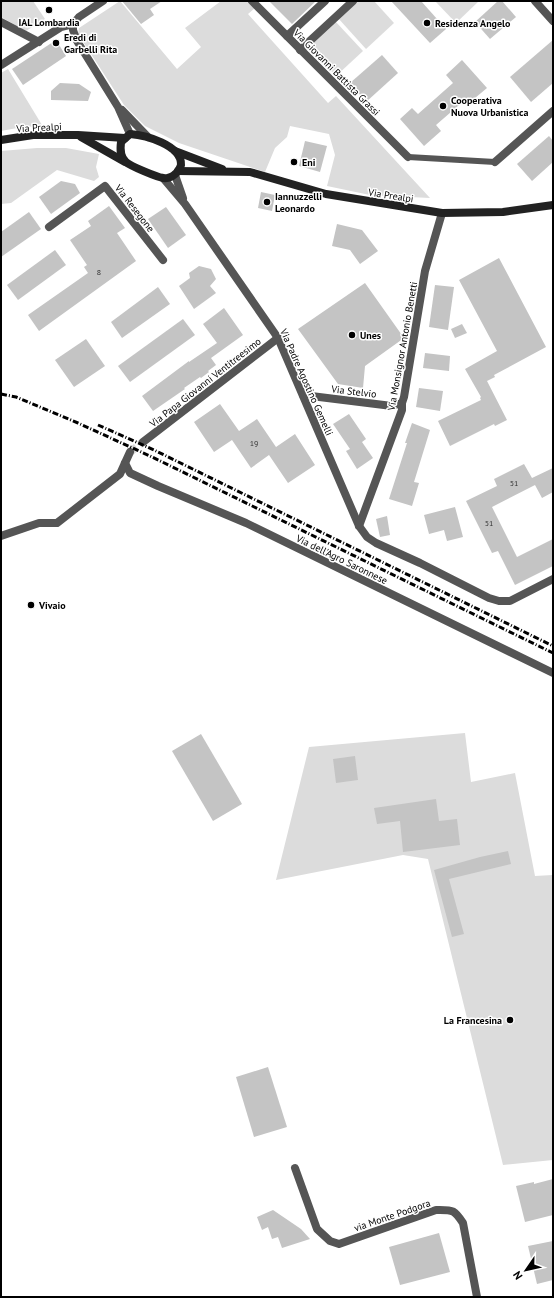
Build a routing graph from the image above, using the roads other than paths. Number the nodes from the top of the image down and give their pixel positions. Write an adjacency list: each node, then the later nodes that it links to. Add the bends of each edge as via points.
1 (103, 1): 8 (street)
2 (252, 1): 9 (street, Via Giovanni Battista Grassi)
3 (325, 1): 9 (street)
4 (353, 1): 11 (street)
5 (535, 1): 6 (street)
6 (553, 21)
7 (1, 22): 10 (street)
8 (73, 24): 10 (street, via 61,27); 13 (street, via 77,41)
9 (287, 36): 11 (street, Via Giovanni Battista Grassi)
10 (39, 42): 12 (street)
11 (300, 50): 20 (street, Via Giovanni Battista Grassi)
12 (1, 65)
13 (118, 107): 16 (street); 17 (street)
14 (553, 111): 22 (street)
15 (78, 135): 16 (street, Via Prealpi); 18 (street, Via Prealpi, via 33,135); 21 (street, Via Prealpi)
16 (127, 136): 17 (street, Via Prealpi, via 140,134); 21 (street, via 121,142 120,151)
17 (148, 137): 19 (street, Via Prealpi)
18 (1, 140)
19 (175, 151): 23 (street, Via Prealpi); 24 (street, via 181,162)
20 (408, 157): 22 (lane)
21 (125, 162): 25 (street, Via Prealpi)
22 (495, 162)
23 (229, 172): 24 (street, Via Prealpi); 28 (street, Via Prealpi, via 250,172 326,194)
24 (176, 173): 25 (street, Via Prealpi); 26 (street, Via Padre Agostino Gemelli)
25 (163, 178): 26 (street, Via Padre Agostino Gemelli)
26 (186, 204): 31 (street, Via Padre Agostino Gemelli)
27 (553, 205): 28 (street, Via Prealpi, via 503,212)
28 (442, 213): 33 (street, Via Monsignor Antonio Benetti, via 425,271)
29 (49, 227): 30 (street, Via Resegone, via 105,186)
30 (163, 260)
31 (278, 338): 32 (street, Via Padre Agostino Gemelli); 34 (street, Via Papa Giovanni Ventitreesimo)
32 (303, 395): 33 (street, Via Stelvio, via 392,406); 37 (street, Via Padre Agostino Gemelli)
33 (402, 403): 37 (street, Via Monsignor Antonio Benetti, via 402,410)
34 (144, 442)
35 (130, 452): 36 (street)
36 (125, 463): 38 (street, via 120,474 56,523 39,523); 40 (street, Via dell'Agro Saronnese, via 130,473 246,523)
37 (359, 526): 39 (street, Via Padre Agostino Gemelli, via 367,537 376,543 499,601 510,601)
38 (1, 536)
39 (553, 580)
40 (553, 673)
41 (295, 1168): 42 (street, via Monte Podgora, via 317,1229 330,1241 339,1244 436,1210 450,1210 456,1213 463,1223)
42 (477, 1297)

